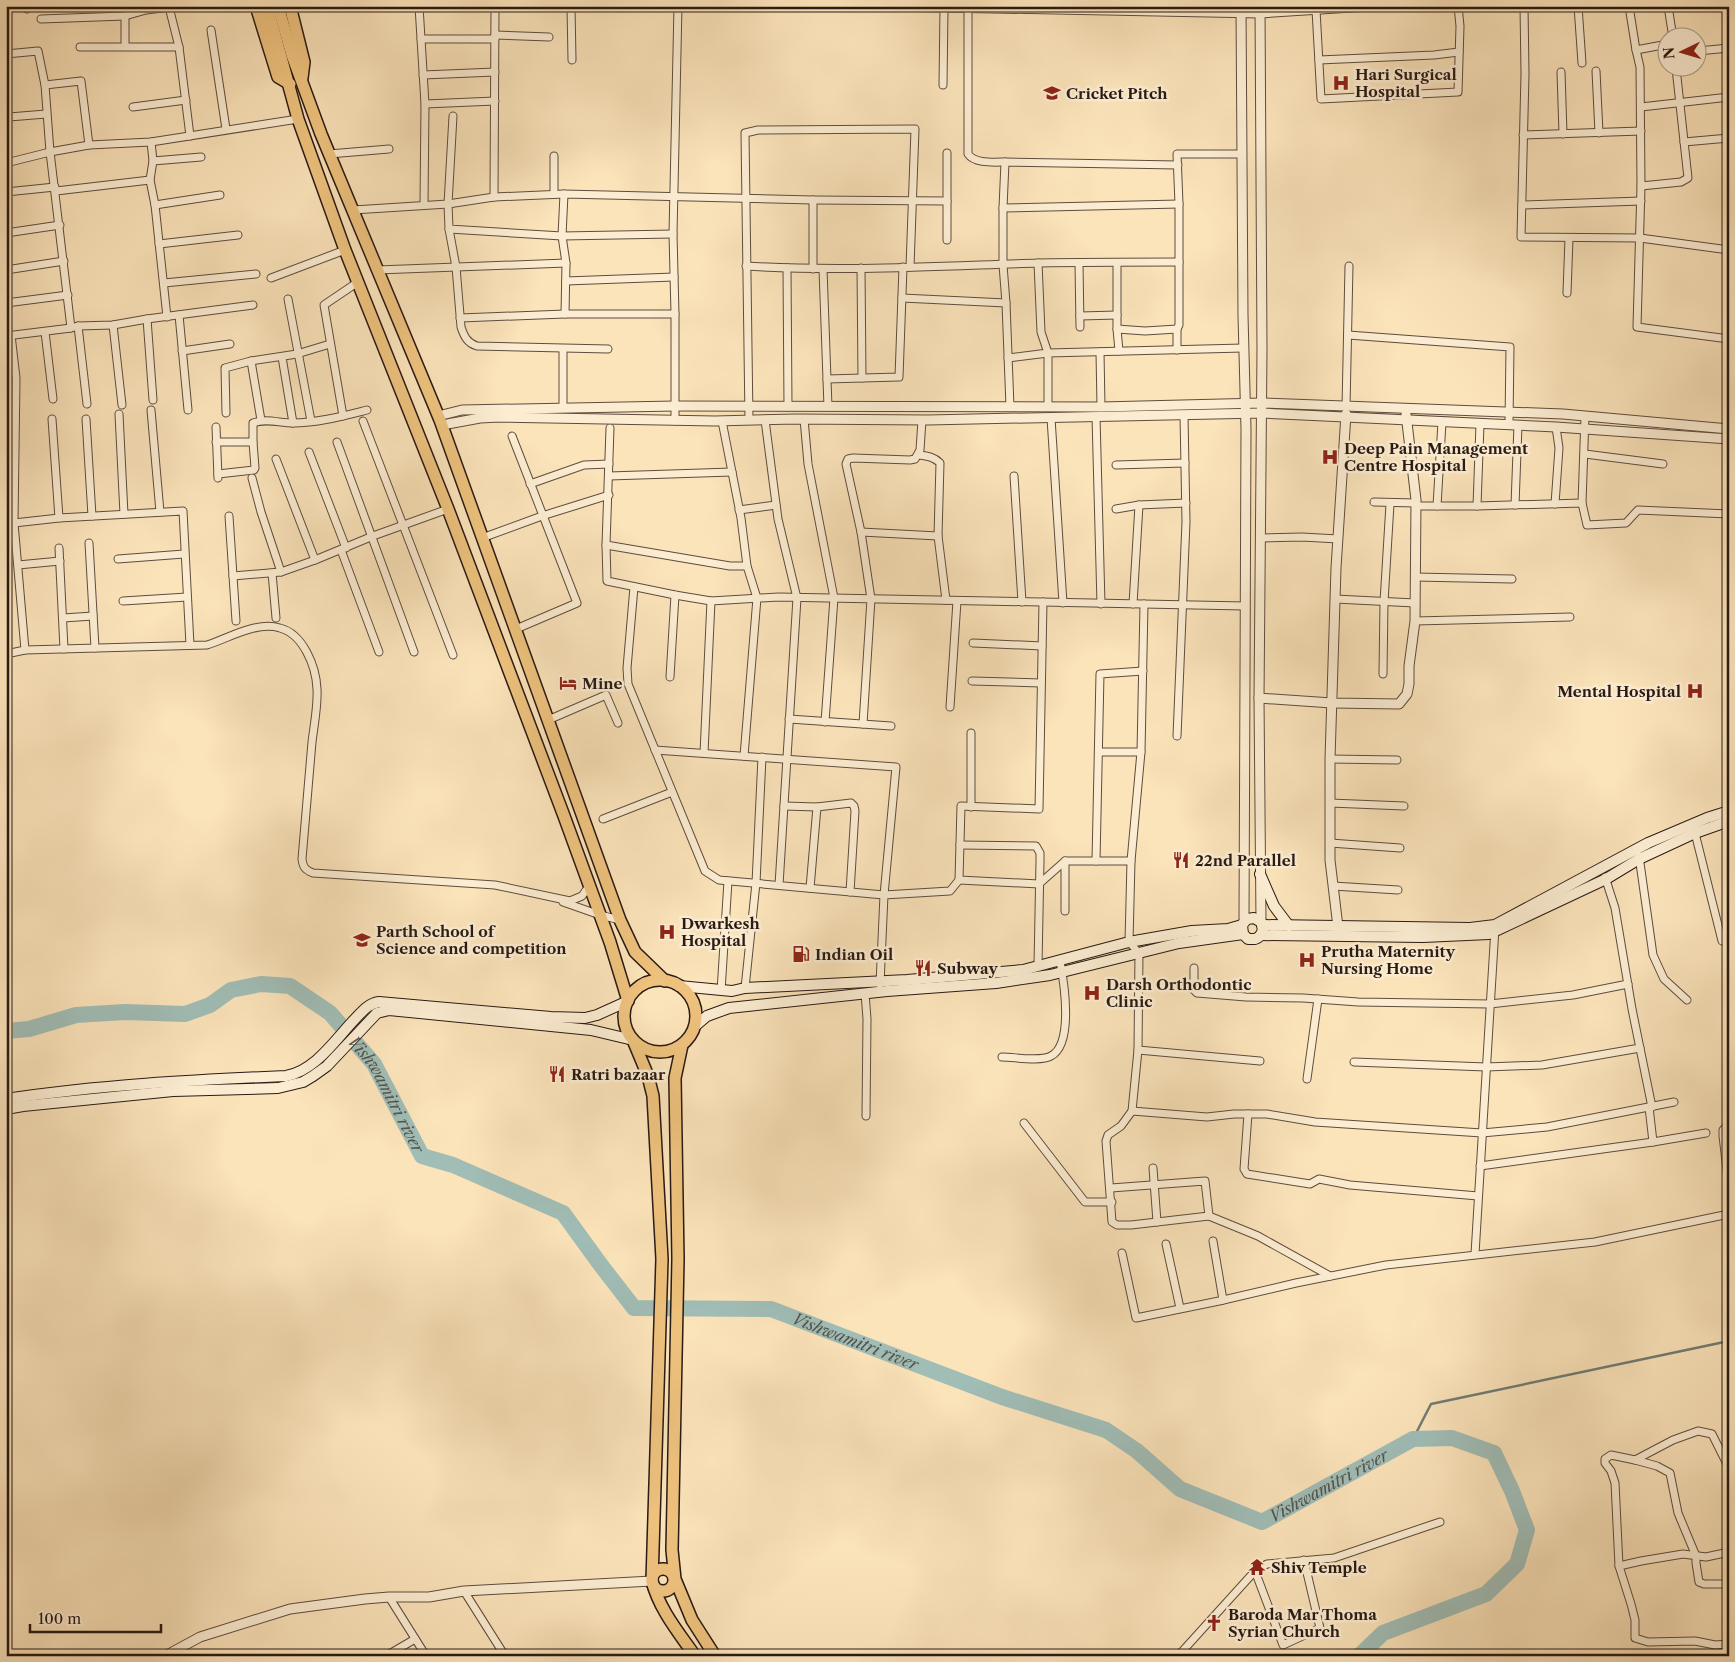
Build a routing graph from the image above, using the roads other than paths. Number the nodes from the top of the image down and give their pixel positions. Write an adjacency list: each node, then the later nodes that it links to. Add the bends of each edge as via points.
1 (178, 6): 18 (street)
2 (256, 6): 53 (main road, via 278,76)
3 (267, 6): 42 (main road)
4 (278, 6): 42 (main road)
5 (290, 6): 51 (main road, via 304,62)
6 (419, 6): 32 (street)
7 (495, 6): 30 (street)
8 (571, 6): 43 (street)
9 (678, 6): 95 (street)
10 (891, 6): 11 (street)
11 (898, 6): 19 (street)
12 (1368, 6): 21 (street)
13 (1458, 6): 40 (street)
14 (1524, 6): 70 (street)
15 (1578, 6): 45 (street)
16 (1629, 6): 38 (street)
17 (1668, 6): 28 (street)
18 (169, 7): 26 (street); 36 (street)
19 (938, 7): 20 (street); 54 (street)
20 (974, 7): 22 (street); 85 (street, via 968,154 978,161)
21 (1359, 7): 25 (street)
22 (1157, 9): 23 (street)
23 (1241, 10): 24 (street); 80 (street)
24 (1260, 10): 25 (street); 187 (street)
25 (1316, 10): 44 (street)
26 (125, 16): 27 (street); 33 (street)
27 (41, 19)
28 (1671, 28)
29 (211, 30): 66 (street)
30 (495, 37): 31 (street); 32 (street); 47 (street)
31 (549, 37)
32 (421, 39): 49 (street)
33 (125, 46): 35 (street); 36 (street)
34 (1658, 46): 38 (street)
35 (80, 47)
36 (178, 47): 56 (street)
37 (1729, 48): 39 (street)
38 (1636, 50): 60 (street)
39 (1708, 50)
40 (1459, 52): 44 (street); 44 (street, via 1458,92 1322,99)
41 (6, 54): 52 (street, via 38,51)
42 (288, 57): 51 (main road); 53 (main road)
43 (572, 60)
44 (1319, 60)
45 (1582, 63)
46 (1596, 71): 68 (street)
47 (495, 72): 49 (street); 57 (street)
48 (1562, 72): 69 (street)
49 (424, 75): 59 (street)
50 (1677, 78): 58 (street)
51 (302, 80): 79 (main road)
52 (45, 84): 62 (street); 75 (street, via 81,81)
53 (290, 84): 65 (main road)
54 (943, 85)
55 (1729, 97): 58 (street)
56 (186, 100): 61 (street); 71 (street)
57 (495, 101): 59 (street); 96 (street)
58 (1680, 102): 60 (street); 74 (street)
59 (425, 104): 104 (street)
60 (1641, 106): 67 (street)
61 (133, 107)
62 (46, 114): 64 (street); 77 (street)
63 (453, 116): 102 (street)
64 (9, 117)
65 (298, 119): 66 (street); 120 (main road)
66 (226, 130): 71 (street)
67 (1641, 131): 68 (street); 89 (street)
68 (1599, 133): 69 (street)
69 (1563, 134): 70 (street)
70 (1523, 135): 105 (street)
71 (190, 136): 73 (street)
72 (1728, 138): 74 (street); 81 (street)
73 (151, 142): 75 (street); 84 (street)
74 (1684, 142): 89 (street, via 1688,178 1681,182)
75 (89, 145): 77 (street)
76 (389, 148): 79 (street)
77 (50, 152): 86 (street); 90 (street)
78 (947, 152): 99 (street)
79 (329, 154): 108 (main road)
80 (1241, 154): 87 (street, via 1177,154); 171 (street)
81 (1729, 155)
82 (554, 156): 92 (street)
83 (201, 157): 84 (street)
84 (153, 161): 88 (street)
85 (1005, 162): 87 (street); 107 (street)
86 (6, 163)
87 (1178, 165): 103 (street)
88 (150, 180): 90 (street); 106 (street)
89 (1641, 186): 100 (street)
90 (56, 189): 91 (street); 109 (street)
91 (6, 192)
92 (554, 194): 93 (street); 96 (street)
93 (564, 194): 95 (street); 114 (street)
94 (220, 195): 106 (street)
95 (675, 196): 97 (street); 112 (street)
96 (494, 197): 102 (street)
97 (745, 198): 98 (street); 101 (street, via 745,133 758,130 915,129); 129 (street)
98 (813, 200): 101 (street); 135 (street)
99 (947, 201): 101 (street); 117 (street)
100 (1641, 201): 105 (street); 116 (street)
101 (912, 202): 132 (street)
102 (448, 204): 104 (street); 110 (street)
103 (1179, 204): 107 (street); 123 (street)
104 (424, 205): 108 (street)
105 (1522, 205): 115 (street, via 1521,237)
106 (155, 206): 119 (street)
107 (1003, 208): 128 (street)
108 (353, 210): 138 (main road)
109 (60, 225): 111 (street); 122 (street)
110 (449, 228): 114 (street); 131 (street)
111 (6, 233)
112 (673, 234): 114 (street); 140 (street)
113 (238, 235): 119 (street)
114 (562, 236): 124 (street)
115 (1569, 238): 116 (street); 145 (street)
116 (1640, 238): 121 (street); 168 (street, via 1637,327)
117 (947, 240)
118 (1729, 240): 121 (street)
119 (159, 244): 144 (street)
120 (345, 250): 141 (street); 143 (main road)
121 (1728, 250)
122 (64, 261): 137 (street); 146 (street)
123 (1179, 262): 127 (street); 164 (street)
124 (566, 263): 131 (street); 142 (street)
125 (1038, 263): 126 (street); 128 (street); 178 (street, via 1041,332)
126 (1079, 263): 127 (street); 156 (street)
127 (1117, 263): 155 (street)
128 (1003, 265): 132 (street); 150 (street)
129 (746, 266): 133 (street); 192 (street)
130 (1349, 266): 166 (street)
131 (456, 267): 138 (street); 158 (street)
132 (907, 267): 134 (street); 147 (street)
133 (787, 268): 135 (street); 193 (street)
134 (860, 268): 136 (street); 183 (street)
135 (813, 269): 136 (street)
136 (823, 269): 184 (street)
137 (6, 270)
138 (378, 270): 219 (main road)
139 (256, 274): 144 (street)
140 (674, 277): 142 (street); 153 (street)
141 (271, 278)
142 (566, 281): 152 (street)
143 (358, 282): 170 (street, via 324,305); 270 (main road)
144 (164, 283): 157 (street)
145 (1567, 293)
146 (68, 295): 149 (street); 161 (street)
147 (902, 298): 150 (street); 183 (street, via 899,377)
148 (288, 299): 179 (street)
149 (6, 303)
150 (1006, 303): 181 (street)
151 (252, 305): 154 (street)
152 (564, 314): 153 (street); 158 (street)
153 (675, 314): 191 (street)
154 (179, 315): 157 (street); 175 (street)
155 (1117, 315): 156 (street); 163 (street)
156 (1080, 316): 162 (street)
157 (167, 317): 159 (street)
158 (460, 318): 172 (street, via 470,344)
159 (147, 319): 160 (street); 186 (street)
160 (113, 325): 161 (street); 190 (street)
161 (75, 327): 165 (street); 188 (street)
162 (1080, 327)
163 (1117, 329): 164 (street); 176 (street)
164 (1177, 329): 174 (street)
165 (45, 332): 167 (street); 185 (street)
166 (1348, 335): 198 (street); 204 (street, via 1510,347)
167 (9, 336): 243 (street, via 16,378)
168 (1729, 339)
169 (230, 344): 175 (street)
170 (330, 344): 179 (street); 210 (street)
171 (1244, 348): 174 (street); 189 (street)
172 (563, 349): 173 (street); 199 (street)
173 (608, 349)
174 (1177, 350): 176 (street)
175 (182, 351): 202 (street)
176 (1119, 351): 177 (street)
177 (1100, 352): 178 (street); 197 (street)
178 (1048, 353): 181 (street); 196 (street)
179 (298, 354): 180 (street); 224 (street)
180 (282, 357): 182 (street); 229 (street)
181 (1008, 358): 195 (street)
182 (251, 361): 205 (street, via 225,368); 218 (street)
183 (862, 378): 184 (street)
184 (827, 379): 194 (street)
185 (52, 399)
186 (153, 400)
187 (1262, 403): 189 (street); 198 (street); 206 (street)
188 (87, 404)
189 (1245, 404): 197 (street); 209 (street)
190 (122, 405)
191 (675, 406): 192 (street); 199 (street); 226 (street)
192 (749, 407): 193 (street); 220 (street)
193 (788, 407): 194 (street)
194 (828, 407): 195 (street)
195 (1010, 407): 196 (street)
196 (1048, 407): 197 (street)
197 (1101, 407)
198 (1346, 407): 200 (street); 214 (street)
199 (563, 408): 219 (street, via 462,410)
200 (1405, 409): 204 (street); 223 (street)
201 (151, 410): 274 (street)
202 (188, 410)
203 (367, 410): 210 (street)
204 (1510, 412): 211 (street); 231 (street)
205 (226, 413)
206 (1262, 413): 209 (street); 214 (street); 287 (street)
207 (118, 414): 275 (street)
208 (1184, 415): 209 (street); 212 (street); 248 (street)
209 (1245, 415): 325 (street)
210 (343, 416): 224 (street)
211 (1585, 416): 236 (street); 237 (street)
212 (1096, 417): 213 (street); 321 (street)
213 (1051, 418): 222 (street); 319 (street)
214 (1346, 418): 223 (street); 288 (street)
215 (52, 419): 280 (street)
216 (86, 419): 277 (street)
217 (804, 419): 221 (street); 222 (street); 309 (street, via 808,464)
218 (261, 420): 229 (street); 241 (street, via 254,423)
219 (440, 420): 226 (street, via 500,417); 286 (main road)
220 (749, 420): 221 (street); 227 (street)
221 (765, 420): 264 (street)
222 (922, 420): 246 (street)
223 (1406, 420): 228 (street); 266 (street)
224 (311, 421): 229 (street)
225 (363, 421): 282 (street)
226 (675, 421): 227 (street)
227 (722, 421): 252 (street)
228 (1442, 422): 230 (street); 268 (street)
229 (293, 423)
230 (1480, 424): 231 (street); 269 (street)
231 (1509, 424): 232 (street)
232 (1518, 425): 234 (street); 267 (street)
233 (216, 427): 240 (street)
234 (1556, 427): 236 (street); 263 (street, via 1559,448)
235 (610, 428): 249 (street)
236 (1585, 429): 239 (street); 245 (street)
237 (1729, 429)
238 (512, 436): 257 (street)
239 (1729, 439)
240 (216, 442): 241 (street); 241 (street, via 218,477 254,470)
241 (253, 442)
242 (337, 442): 284 (street)
243 (10, 450): 256 (street)
244 (308, 452): 292 (street)
245 (1585, 454): 250 (street); 261 (street)
246 (919, 455): 283 (street, via 910,460 848,459 846,464); 285 (street, via 940,463)
247 (276, 459): 295 (street)
248 (1185, 463): 251 (street); 260 (street)
249 (609, 464): 253 (street); 257 (street, via 584,465)
250 (1663, 464)
251 (1116, 465)
252 (732, 472): 253 (street); 271 (street)
253 (609, 476): 258 (street)
254 (1014, 476): 316 (street)
255 (252, 478): 299 (street)
256 (10, 481): 273 (street)
257 (530, 484): 279 (street)
258 (608, 496): 279 (street); 290 (street)
259 (1374, 502): 262 (street)
260 (1186, 503): 265 (street); 324 (street)
261 (1582, 503): 263 (street); 276 (street, via 1587,525 1626,523 1638,510)
262 (1390, 504): 266 (street); 318 (street)
263 (1556, 504): 267 (street)
264 (776, 505): 271 (street); 308 (street)
265 (1138, 505): 272 (street); 322 (street)
266 (1416, 505): 268 (street); 302 (street)
267 (1515, 505): 269 (street)
268 (1437, 506): 269 (street)
269 (1477, 506)
270 (448, 509): 282 (street); 393 (main road)
271 (740, 510): 298 (street)
272 (1116, 510)
273 (10, 512): 281 (street)
274 (160, 512): 275 (street); 293 (street, via 183,511)
275 (124, 514): 277 (street)
276 (1729, 514)
277 (92, 516): 280 (street)
278 (229, 516): 301 (street)
279 (542, 516): 286 (street); 332 (street, via 577,603)
280 (59, 518): 281 (street)
281 (14, 523): 297 (street)
282 (404, 524): 284 (street); 342 (street)
283 (861, 532): 285 (street); 310 (street)
284 (373, 536): 292 (street); 340 (street)
285 (938, 536): 311 (street)
286 (482, 538): 332 (main road)
287 (1260, 538): 288 (street); 348 (street)
288 (1338, 539): 312 (street)
289 (89, 543): 326 (street)
290 (606, 545): 298 (street, via 730,566); 304 (street, via 607,581)
291 (59, 548): 296 (street)
292 (343, 549): 295 (street); 339 (street)
293 (184, 554): 294 (street); 306 (street)
294 (118, 559)
295 (315, 560): 299 (street)
296 (60, 561): 297 (street); 328 (street)
297 (18, 564): 338 (street)
298 (747, 566): 307 (street)
299 (281, 572): 300 (street)
300 (272, 573): 301 (street); 329 (street)
301 (232, 576): 330 (street)
302 (1415, 577): 303 (street); 320 (street)
303 (1512, 579)
304 (634, 587): 305 (street); 359 (street, via 626,668 628,684)
305 (674, 596): 314 (street); 345 (street)
306 (187, 597): 313 (street); 334 (street)
307 (757, 598): 308 (street); 314 (street); 363 (street)
308 (797, 598): 309 (street); 351 (street)
309 (834, 598): 310 (street); 353 (street)
310 (871, 599): 311 (street); 355 (street)
311 (946, 600): 315 (street)
312 (1335, 600): 318 (street); 349 (street)
313 (123, 601)
314 (711, 601): 362 (street)
315 (957, 601): 316 (street); 350 (street)
316 (1022, 602): 317 (street)
317 (1043, 602): 319 (street); 335 (street)
318 (1384, 602): 320 (street); 344 (street)
319 (1063, 603): 321 (street)
320 (1415, 603): 331 (street)
321 (1101, 604): 322 (street)
322 (1133, 604): 323 (street)
323 (1144, 604): 324 (street); 343 (street)
324 (1183, 605): 325 (street); 358 (street)
325 (1245, 606): 404 (street)
326 (93, 616): 328 (street); 336 (street)
327 (1570, 617): 331 (street)
328 (63, 618): 337 (street)
329 (276, 618)
330 (236, 621)
331 (1415, 621): 349 (street, via 1409,684 1407,694 1399,704)
332 (516, 628): 352 (main road)
333 (973, 643): 335 (street)
334 (190, 646): 336 (street); 399 (street, via 207,645 240,631 272,626 295,635 310,656 317,688 302,859 307,871 495,885)
335 (1042, 646): 347 (street)
336 (95, 648): 337 (street)
337 (64, 649): 338 (street)
338 (25, 650): 341 (street)
339 (379, 652)
340 (414, 652)
341 (6, 654)
342 (453, 655)
343 (1143, 671): 360 (street, via 1100,674); 361 (street)
344 (1383, 674)
345 (670, 677)
346 (972, 680): 347 (street)
347 (1041, 683): 371 (street, via 1039,809)
348 (1259, 698): 349 (street); 386 (street)
349 (1332, 703): 366 (street)
350 (950, 707)
351 (789, 719): 353 (street); 365 (street)
352 (548, 720): 354 (street, via 606,695); 402 (main road)
353 (825, 722): 355 (street)
354 (618, 723)
355 (863, 724): 356 (street)
356 (891, 726)
357 (971, 733): 371 (street)
358 (1177, 736)
359 (655, 750): 362 (street); 368 (street)
360 (1098, 752): 361 (street); 383 (street)
361 (1141, 752): 384 (street)
362 (704, 753): 363 (street)
363 (744, 756): 364 (street)
364 (762, 757): 365 (street); 390 (street)
365 (786, 759): 370 (street); 398 (street, via 896,766)
366 (1330, 759): 367 (street); 369 (street)
367 (1397, 760)
368 (672, 792): 375 (street); 389 (street, via 704,871 719,880)
369 (1330, 803): 372 (street); 378 (street)
370 (784, 806): 373 (street); 392 (street)
371 (971, 806): 379 (street, via 961,806)
372 (1404, 806)
373 (817, 807): 395 (street); 397 (street, via 851,803 854,806)
374 (1729, 811): 377 (main road)
375 (603, 819)
376 (1729, 821): 377 (main road)
377 (1694, 828): 381 (main road); 408 (street)
378 (1330, 843): 380 (street); 394 (street)
379 (960, 845): 388 (street); 391 (street, via 1036,846 1040,853)
380 (1400, 848)
381 (1638, 854): 385 (main road); 387 (main road); 425 (street, via 1653,955 1664,979)
382 (1065, 861): 383 (street); 391 (street); 400 (street)
383 (1096, 861): 384 (street)
384 (1131, 861): 409 (street)
385 (1602, 869): 387 (street); 407 (main road)
386 (1260, 874): 403 (main road, via 1274,906); 405 (street)
387 (1606, 879): 407 (main road); 416 (street, via 1616,908)
388 (959, 880): 391 (street); 398 (street, via 950,891)
389 (728, 881): 390 (street); 420 (street)
390 (756, 883): 392 (street); 419 (street)
391 (1039, 884): 411 (street)
392 (779, 885): 395 (street)
393 (589, 886): 399 (street, via 582,896 570,901); 401 (main road)
394 (1334, 886): 396 (street); 406 (street)
395 (810, 888): 397 (street)
396 (1398, 890)
397 (850, 892): 398 (street)
398 (884, 894): 415 (street)
399 (556, 899): 401 (street)
400 (1065, 911)
401 (600, 915): 402 (street); 426 (main road)
402 (620, 920): 414 (main road, via 635,952)
403 (1290, 926): 405 (main road); 406 (main road)
404 (1243, 927): 405 (main road, via 1250,918 1258,919); 405 (main road, via 1252,940); 409 (main road); 410 (main road)
405 (1261, 927): 407 (main road, via 1423,937)
406 (1338, 928): 407 (main road)
407 (1495, 929): 427 (street)
408 (1722, 941)
409 (1129, 942): 410 (street); 412 (main road)
410 (1139, 953): 412 (main road); 432 (street)
411 (1038, 966): 412 (main road); 415 (main road, via 1023,970)
412 (1061, 966): 421 (main road, via 1050,975 996,983); 433 (street, via 1066,1017 1058,1051 1041,1059)
413 (1194, 968): 424 (street, via 1196,993)
414 (665, 981): 418 (main road); 426 (main road, via 643,985)
415 (880, 981): 417 (main road); 421 (street)
416 (1628, 984): 427 (street, via 1574,995); 431 (street)
417 (823, 985): 419 (main road); 423 (main road)
418 (679, 986): 420 (main road); 428 (main road, via 694,1004)
419 (745, 988): 420 (main road)
420 (721, 991)
421 (879, 992): 422 (main road)
422 (865, 993): 423 (main road); 445 (street)
423 (824, 998): 428 (main road, via 729,1008 707,1016)
424 (1318, 999): 427 (street); 438 (street)
425 (1687, 1000)
426 (628, 1001): 429 (main road, via 625,1022); 437 (main road, via 585,1018 384,1001 374,1003 367,1006 319,1058)
427 (1490, 1004): 436 (street)
428 (694, 1027): 430 (main road)
429 (634, 1040): 430 (main road, via 652,1051 672,1050); 437 (main road, via 591,1030 383,1010 327,1066); 477 (main road, via 653,1096 662,1259)
430 (682, 1045): 476 (main road, via 675,1078 678,1259 672,1550)
431 (1640, 1048): 436 (street, via 1542,1065); 441 (street)
432 (1138, 1050): 434 (street); 443 (street)
433 (1002, 1057)
434 (1260, 1060)
435 (1354, 1062): 436 (street)
436 (1486, 1067): 448 (street)
437 (314, 1069): 439 (main road, via 286,1076 96,1088); 442 (main road, via 302,1082 278,1088 173,1091)
438 (1307, 1079)
439 (6, 1099)
440 (1674, 1102): 441 (street)
441 (1650, 1107): 448 (street, via 1547,1127); 450 (street)
442 (6, 1109)
443 (1132, 1111): 444 (street, via 1207,1117); 455 (street, via 1122,1126 1108,1135 1106,1146)
444 (1248, 1114): 448 (street, via 1315,1122); 456 (street, via 1244,1169 1247,1174 1310,1184 1319,1179 1350,1185)
445 (866, 1116)
446 (1024, 1123): 457 (street, via 1085,1202)
447 (1729, 1124): 454 (street, via 1723,1136)
448 (1482, 1133): 451 (street)
449 (1706, 1133): 450 (street)
450 (1653, 1142): 451 (street)
451 (1480, 1166): 456 (street)
452 (1153, 1168): 453 (street)
453 (1154, 1184): 455 (street); 459 (street, via 1205,1181); 460 (street)
454 (1729, 1187)
455 (1111, 1188): 457 (street)
456 (1478, 1196): 464 (street)
457 (1112, 1202): 460 (street, via 1114,1224)
458 (1729, 1214): 464 (street, via 1595,1242)
459 (1210, 1216): 460 (street); 465 (street, via 1258,1236)
460 (1157, 1222)
461 (1212, 1241): 466 (street)
462 (1166, 1244): 467 (street)
463 (1122, 1253): 467 (street, via 1136,1318)
464 (1475, 1254): 465 (street)
465 (1330, 1276): 466 (street)
466 (1223, 1300): 467 (street)
467 (1180, 1308)
468 (1635, 1460): 469 (street, via 1698,1430 1712,1434); 472 (street, via 1670,1472 1678,1513); 474 (street, via 1611,1455 1605,1459 1615,1483)
469 (1729, 1468)
470 (1440, 1522): 473 (street, via 1334,1558)
471 (1729, 1552): 472 (street)
472 (1696, 1556): 474 (street, via 1683,1554); 478 (street, via 1699,1582)
473 (1304, 1560): 475 (street, via 1267,1564); 475 (street, via 1320,1628 1283,1645)
474 (1619, 1566): 482 (street, via 1633,1612 1635,1638 1648,1642)
475 (1256, 1571): 490 (street)
476 (675, 1579): 477 (main road, via 668,1570 660,1569); 477 (main road, via 671,1589 665,1592 655,1588); 489 (main road, via 692,1620)
477 (652, 1581): 479 (street); 488 (main road, via 655,1594)
478 (1729, 1584)
479 (464, 1591): 480 (street, via 429,1597); 487 (street)
480 (389, 1597): 481 (street); 483 (street, via 290,1608 200,1638)
481 (415, 1639): 485 (street); 486 (street)
482 (1729, 1644)
483 (177, 1653): 484 (street)
484 (165, 1656)
485 (386, 1656)
486 (426, 1656)
487 (505, 1656)
488 (695, 1656)
489 (715, 1656)
490 (1178, 1656)

